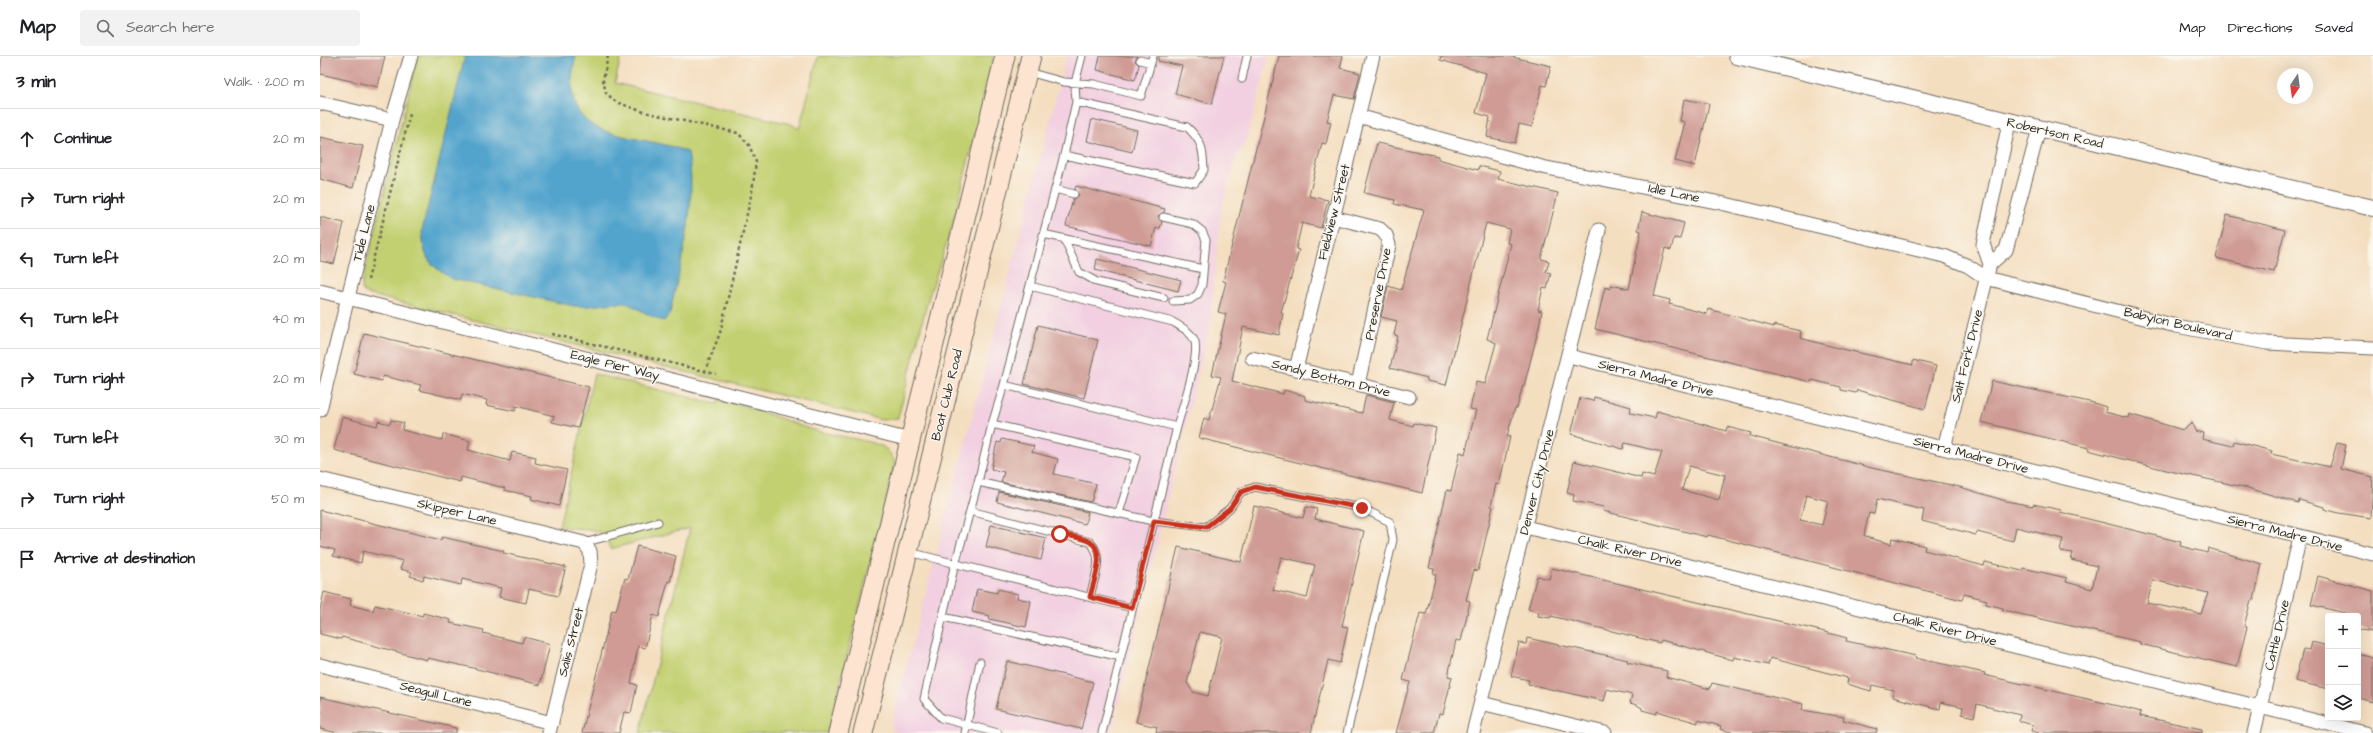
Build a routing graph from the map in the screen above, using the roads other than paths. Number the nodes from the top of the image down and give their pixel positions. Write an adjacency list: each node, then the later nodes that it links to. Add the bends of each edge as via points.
1 (411, 56): 15 (street, Tide Lane)
2 (1005, 56): 45 (main road, Boat Club Road)
3 (1082, 56): 11 (lane)
4 (1247, 56): 10 (lane)
5 (1373, 56): 14 (street, Fieldview Street)
6 (1737, 56): 16 (street, Robertson Road)
7 (1140, 60): 8 (lane)
8 (1152, 60): 11 (lane, via 1141,96 1094,84)
9 (1029, 64): 11 (lane); 56 (main road, Boat Club Road)
10 (1242, 79)
11 (1075, 83): 12 (lane)
12 (1076, 102): 18 (lane); 18 (lane, via 1187,128 1198,138 1203,150 1204,170 1195,182 1182,181)
13 (320, 103): 15 (street)
14 (1358, 116): 23 (street, Fieldview Street); 29 (street, Idle Lane, via 1542,167 1722,203 1944,256 1968,266)
15 (392, 120): 32 (street, Tide Lane)
16 (2009, 122): 17 (street, Robertson Road); 27 (street, via 1983,244)
17 (2039, 129): 21 (street, Robertson Road); 27 (street, via 2006,250)
18 (1064, 155): 19 (lane)
19 (1055, 189): 20 (lane); 25 (lane)
20 (1074, 194)
21 (2373, 208)
22 (1163, 217): 28 (lane, via 1193,224 1202,231 1206,240)
23 (1333, 217): 38 (street, Fieldview Street); 39 (street, Preserve Drive, via 1380,229 1386,235 1389,245)
24 (1599, 230): 36 (street, Denver City Drive)
25 (1043, 234): 26 (lane); 30 (lane)
26 (1064, 239): 28 (lane); 33 (lane, via 1079,272 1097,282)
27 (1990, 264): 29 (street, Salt Fork Drive)
28 (1203, 269): 34 (lane, via 1202,285 1198,294 1190,300)
29 (1986, 278): 35 (street, Babylon Boulevard, via 2176,326 2267,343); 46 (street, Salt Fork Drive)
30 (1030, 286): 40 (lane); 44 (lane, via 1173,322 1188,331 1195,342 1195,356)
31 (320, 291): 32 (street, Eagle Pier Way)
32 (348, 298): 42 (street, Tide Lane); 45 (street, Eagle Pier Way)
33 (1164, 298)
34 (1173, 301)
35 (2373, 348)
36 (1569, 356): 46 (street, Sierra Madre Drive); 53 (street, Denver City Drive)
37 (1252, 358): 38 (street, Sandy Bottom Drive)
38 (1296, 369): 39 (street, Sandy Bottom Drive)
39 (1358, 384): 41 (street, Sandy Bottom Drive)
40 (1004, 385): 43 (lane); 44 (lane)
41 (1409, 397)
42 (320, 410)
43 (992, 424): 48 (lane); 50 (lane, via 1136,458)
44 (1177, 427): 51 (lane)
45 (910, 440): 69 (main road, Boat Club Road)
46 (1944, 448): 54 (street, Sierra Madre Drive)
47 (320, 479): 55 (street, Skipper Lane)
48 (978, 482): 49 (lane); 50 (lane)
49 (970, 511): 58 (lane); 59 (lane, via 1090,542 1097,548 1099,556)
50 (1119, 513): 51 (lane)
51 (1154, 521): 60 (lane); 73 (lane, via 1206,527 1230,508 1241,492 1255,487 1362,508 1390,522 1393,540)
52 (658, 522): 55 (lane)
53 (1525, 527): 65 (street, Denver City Drive); 66 (street, Chalk River Drive)
54 (2300, 537): 57 (street, Sierra Madre Drive); 66 (street, Cattle Drive)
55 (587, 547): 67 (street, Salis Street, via 589,569)
56 (908, 552): 58 (lane); 70 (main road, Boat Club Road)
57 (2373, 554)
58 (956, 564): 59 (lane); 61 (lane)
59 (1090, 597): 60 (lane)
60 (1132, 608): 62 (lane)
61 (943, 616): 62 (lane); 68 (lane, via 924,699 941,718)
62 (1121, 656): 72 (lane)
63 (980, 662): 68 (lane)
64 (320, 665): 67 (street, Seagull Lane)
65 (1480, 703): 74 (street, Denver City Drive); 75 (street)
66 (2260, 708): 76 (street, Cattle Drive); 77 (street, Chalk River Drive)
67 (550, 728)
68 (966, 729): 71 (lane)
69 (838, 733)
70 (863, 733)
71 (998, 733)
72 (1102, 733)
73 (1347, 733)
74 (1473, 733)
75 (1605, 733)
76 (2254, 733)
77 (2365, 733)

